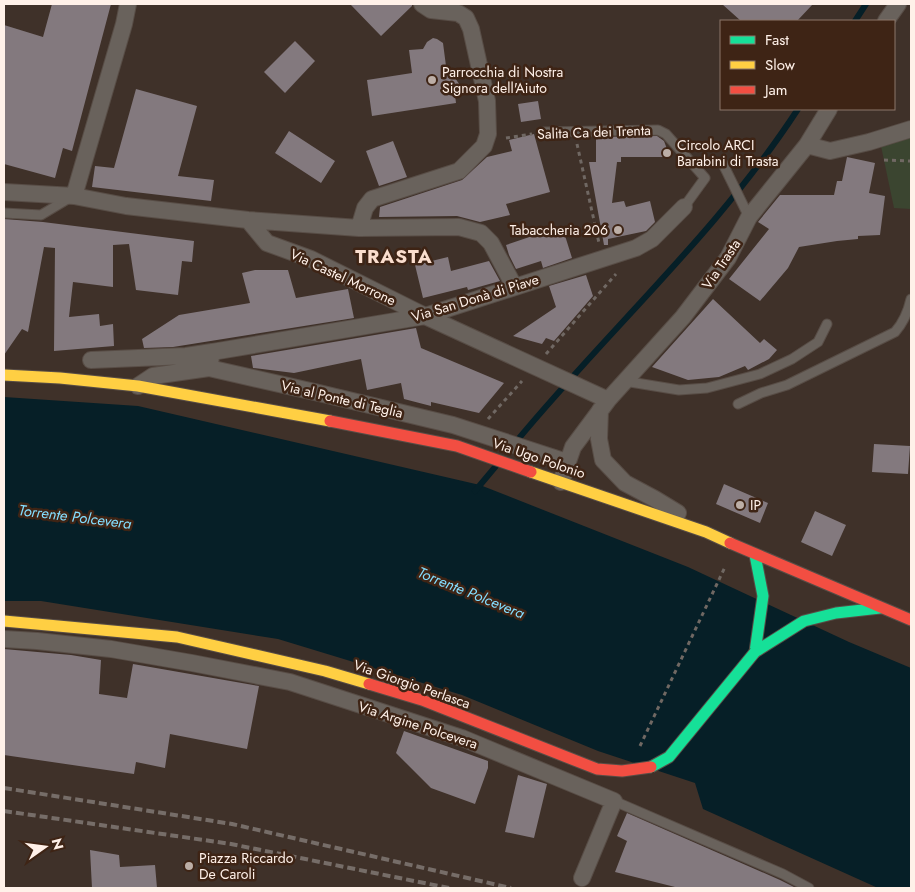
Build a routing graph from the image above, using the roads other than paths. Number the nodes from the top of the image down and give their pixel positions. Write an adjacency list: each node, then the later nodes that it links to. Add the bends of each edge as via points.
1 (128, 4): 12 (street)
2 (422, 4): 17 (street, via 431,10 458,13 466,18 472,29 486,101 488,134 484,146 459,171 372,199 365,208)
3 (898, 4): 4 (street)
4 (887, 20)
5 (828, 110): 8 (street, Via Trasta)
6 (911, 129): 8 (street, via 830,151)
7 (544, 132): 10 (lane, Salita Ca dei Trenta, via 658,130 666,134)
8 (807, 145): 14 (street, Via Trasta)
9 (722, 162): 14 (lane)
10 (705, 178): 13 (lane, Via San Donà di Piave)
11 (4, 192): 12 (street)
12 (74, 196): 15 (lane, via 41,215); 16 (street, via 126,206)
13 (684, 207): 18 (street, Via San Donà di Piave, via 652,239 636,248)
14 (747, 212): 26 (street, Via Trasta, via 728,258 683,317)
15 (4, 213)
16 (248, 220): 17 (street); 20 (street, Via Castel Morrone, via 267,243 311,259)
17 (359, 228): 18 (street, via 459,226 482,233 491,243)
18 (514, 286): 20 (street, Via San Donà di Piave)
19 (911, 299): 29 (lane, via 908,313 895,332 788,385)
20 (425, 316): 22 (street, Via San Donà di Piave); 28 (street, Via Castel Morrone)
21 (827, 324): 26 (lane, via 818,342 760,374 707,388 679,390)
22 (212, 352): 23 (street, Via San Donà di Piave); 24 (street)
23 (91, 360)
24 (208, 368): 27 (street, via 153,376); 30 (street, Via al Ponte di Teglia, via 453,425)
25 (4, 375): 27 (main road)
26 (624, 381): 28 (street, Via Trasta)
27 (138, 386): 31 (main road, Via Ugo Polonio, via 457,446)
28 (601, 402): 30 (street, Via Trasta); 32 (street, via 599,439 603,460 625,483)
29 (738, 404)
30 (567, 462): 31 (street, Via Trasta)
31 (561, 482): 32 (main road, Via Ugo Polonio)
32 (706, 532): 33 (main road, Via Ugo Polonio)
33 (755, 555): 34 (main road, Via Ugo Polonio); 38 (main road, via 763,596)
34 (883, 607): 35 (main road, Via Ugo Polonio); 38 (main road, Via Giorgio Perlasca, via 804,620)
35 (911, 620)
36 (4, 621): 38 (main road, Via Giorgio Perlasca, bridge, via 177,637 325,671 422,700 597,769 622,771 652,767 668,757)
37 (4, 639): 39 (street, Via Argine Polcevera, via 111,649 290,682 462,738)
38 (755, 652)
39 (614, 801): 40 (street); 41 (lane, Via Argine Polcevera)
40 (582, 878)
41 (809, 888)

